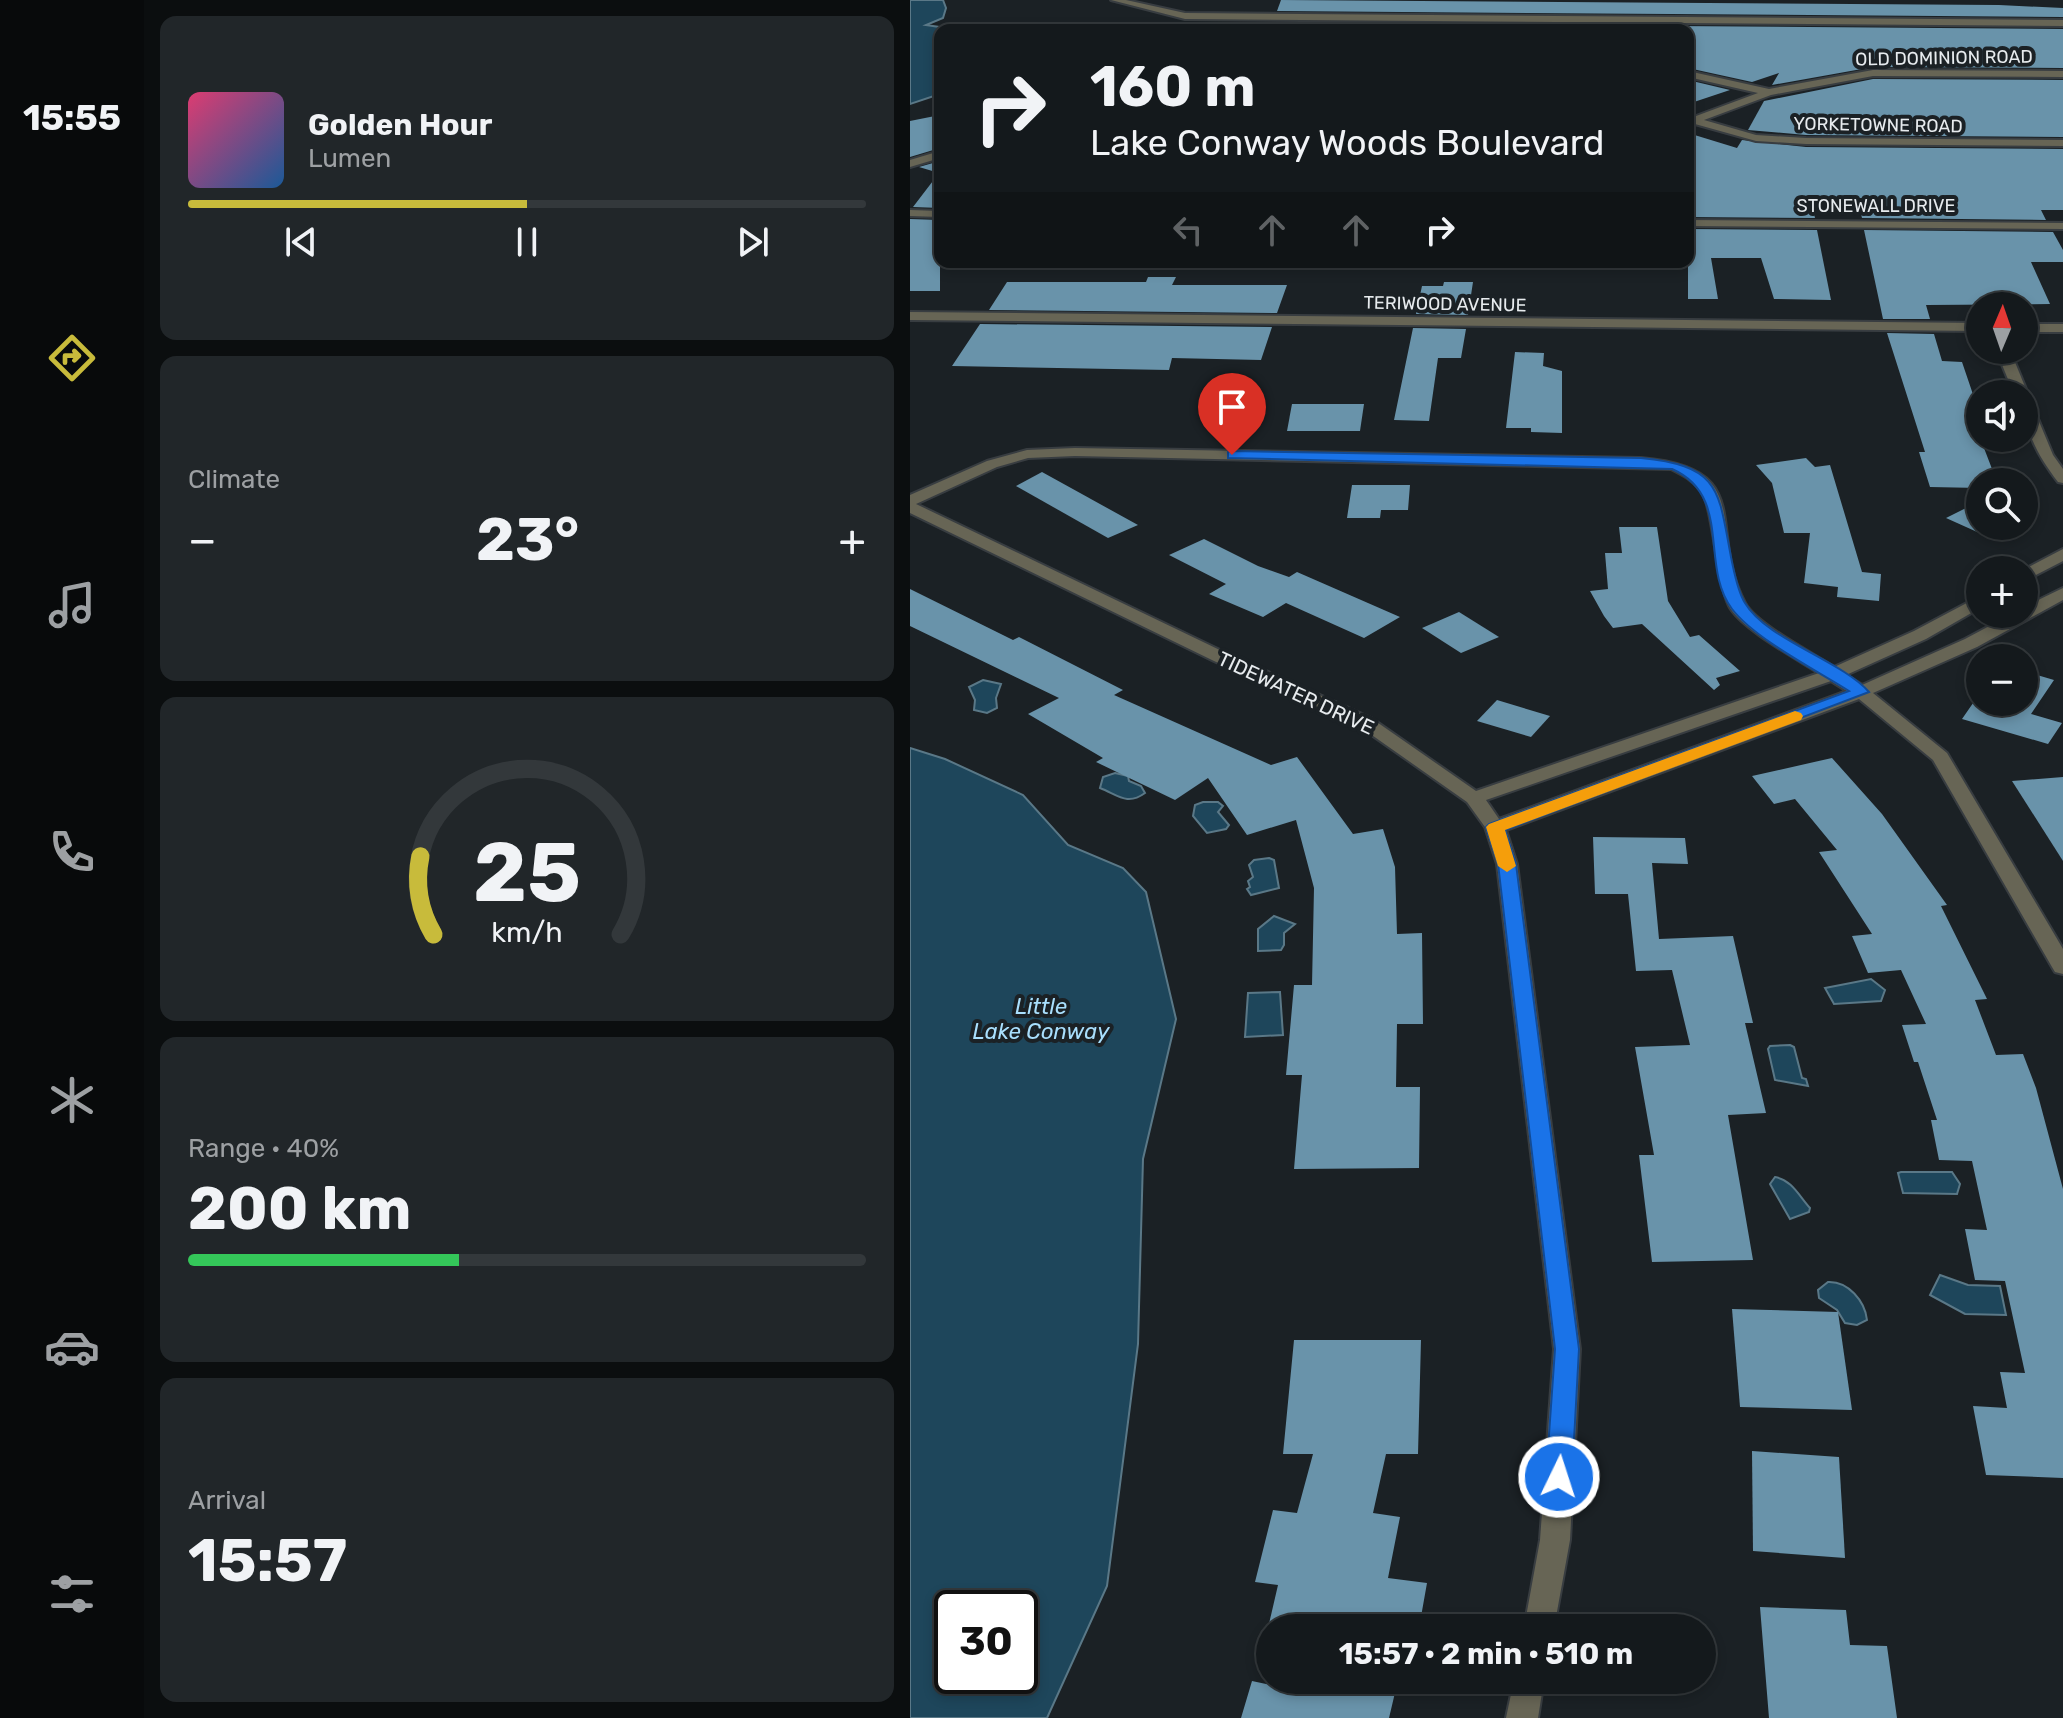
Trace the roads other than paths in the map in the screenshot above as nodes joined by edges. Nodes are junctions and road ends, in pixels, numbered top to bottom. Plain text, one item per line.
1 (1115, 0) edge
2 (2063, 23) edge
3 (2063, 74) edge
4 (1694, 75) edge
5 (1769, 92) junction
6 (1694, 121) edge
7 (1694, 123) edge
8 (2063, 143) edge
9 (934, 156) edge
10 (910, 164) edge
11 (910, 213) edge
12 (934, 214) edge
13 (1694, 223) edge
14 (2063, 226) edge
15 (910, 316) edge
16 (1966, 327) edge
17 (2038, 328) edge
18 (2063, 328) edge
19 (2038, 436) edge
20 (2063, 479) edge
21 (910, 504) edge
22 (2063, 554) edge
23 (2038, 568) edge
24 (2063, 593) edge
25 (1966, 609) edge
26 (1833, 674) junction
27 (1861, 692) junction
28 (1474, 798) junction
29 (1495, 827) junction
30 (2063, 967) edge
31 (1542, 1614) edge
32 (1526, 1694) edge
33 (1522, 1718) edge

1 - 2 street
3 - 5 street, OLD DOMINION ROAD
4 - 5 street
5 - 6 street, OLD DOMINION ROAD
7 - 8 street, YORKETOWNE ROAD
9 - 10 street
11 - 12 street
13 - 14 street, STONEWALL DRIVE
15 - 16 street, TERIWOOD AVENUE
17 - 18 street
19 - 20 street
21 - 26 street
21 - 28 street, TIDEWATER DRIVE
22 - 23 street
24 - 27 street
25 - 26 street
26 - 27 street
26 - 28 street
27 - 29 street
27 - 30 street
28 - 29 street, TIDEWATER DRIVE
29 - 31 street, TIDEWATER DRIVE
32 - 33 street

